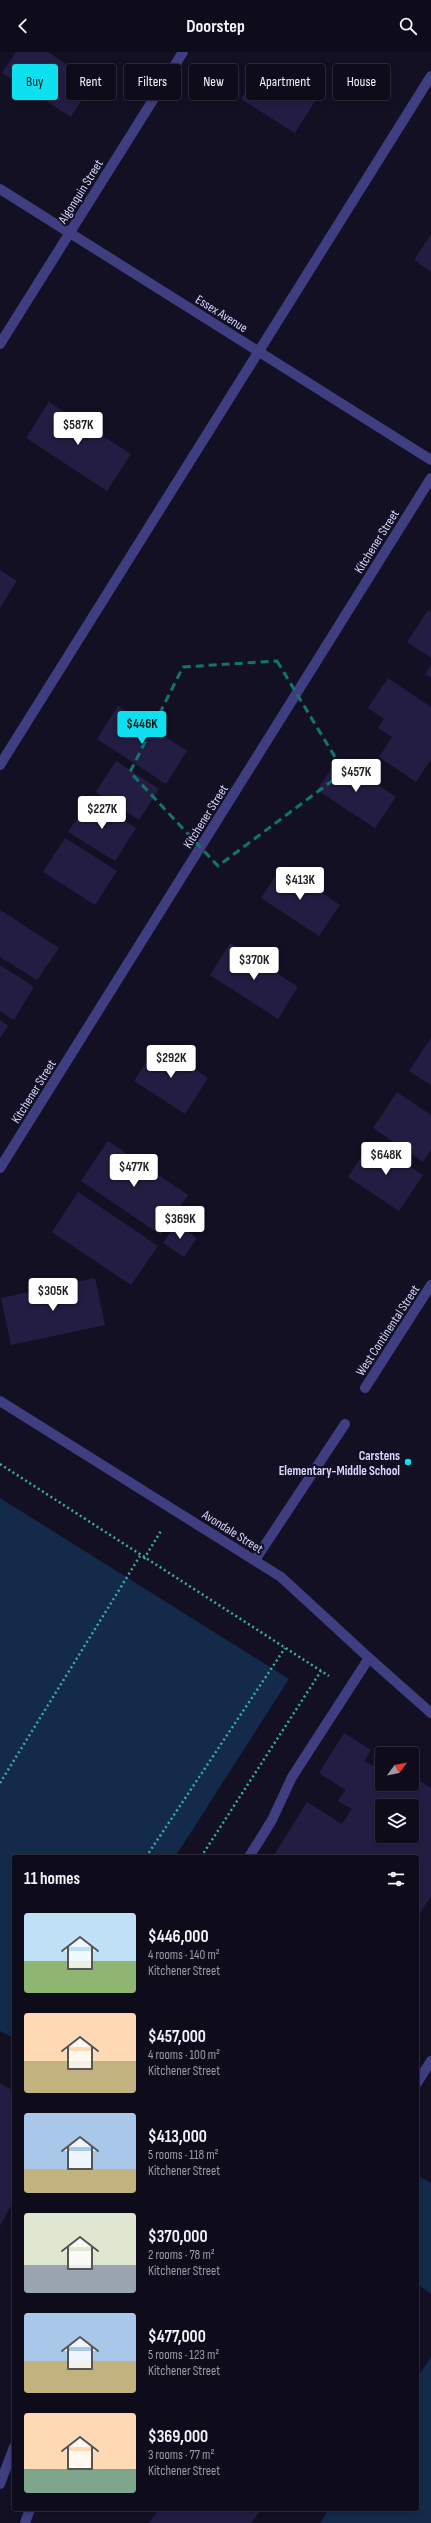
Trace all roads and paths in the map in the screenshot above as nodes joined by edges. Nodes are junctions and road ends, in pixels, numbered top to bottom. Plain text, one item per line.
1 (183, 52) edge
2 (431, 76) edge
3 (0, 189) edge
4 (70, 233) junction
5 (0, 344) edge
6 (258, 351) junction
7 (431, 460) edge
8 (431, 478) edge
9 (0, 765) edge
10 (0, 1168) edge
11 (431, 1285) edge
12 (365, 1388) dead end
13 (0, 1401) edge
14 (345, 1424) dead end
15 (0, 1464) edge
16 (174, 1510) junction
17 (140, 1556) junction
18 (144, 1559) junction
19 (255, 1560) junction
20 (285, 1648) junction
21 (369, 1658) junction
22 (321, 1671) junction
23 (348, 1690) junction
24 (431, 1713) edge
25 (0, 1783) edge
26 (147, 1855) edge
27 (202, 1855) edge
28 (250, 1855) edge
29 (431, 2061) edge
30 (419, 2080) edge
31 (12, 2452) edge
32 (0, 2484) edge
33 (29, 2511) edge
34 (25, 2523) edge

1 - 4 street, Algonquin Street
2 - 6 street
3 - 4 street, Essex Avenue
4 - 5 street, Algonquin Street
4 - 6 street, Essex Avenue
6 - 7 street, Essex Avenue
6 - 9 street
8 - 10 street, Kitchener Street
11 - 12 street, West Continental Street
13 - 16 street, Avondale Street
14 - 19 street
15 - 17 path
16 - 18 path
16 - 19 street, Avondale Street
17 - 18 path
17 - 25 path
18 - 20 path
19 - 21 street, Avondale Street
20 - 22 path
20 - 26 path
21 - 23 street
21 - 24 street, Avondale Street
22 - 23 path
22 - 27 path
23 - 28 street
29 - 30 street
31 - 32 street
33 - 34 street

